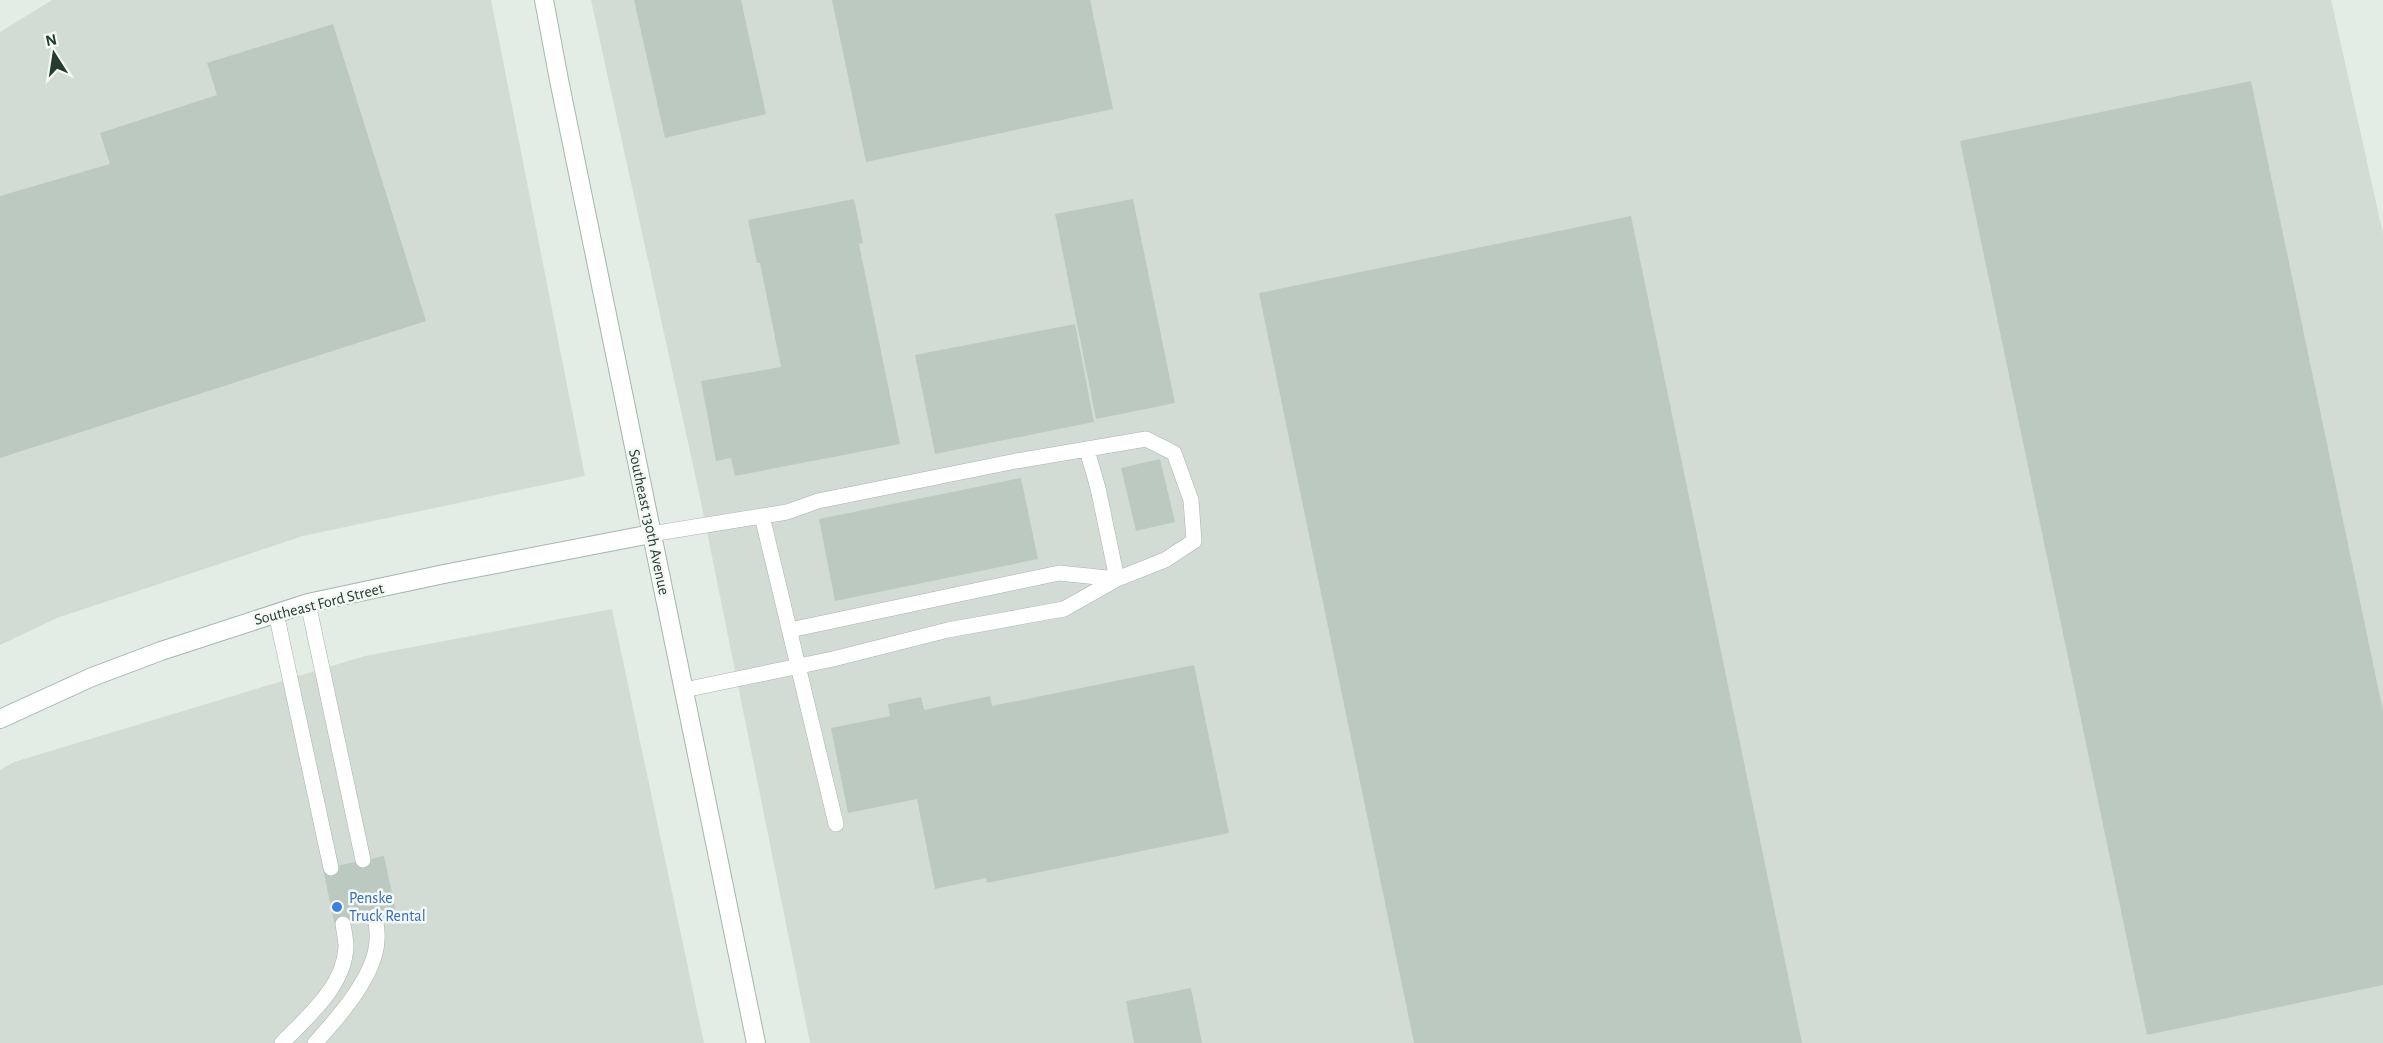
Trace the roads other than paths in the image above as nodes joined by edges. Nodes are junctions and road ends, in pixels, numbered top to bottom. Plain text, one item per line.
1 (544, 0) edge
2 (1088, 450) junction
3 (762, 516) junction
4 (651, 534) junction
5 (1117, 579) junction
6 (308, 603) junction
7 (276, 613) junction
8 (790, 630) junction
9 (799, 666) junction
10 (684, 690) junction
11 (0, 719) edge
12 (836, 824) dead end
13 (363, 860) dead end
14 (331, 868) dead end
15 (375, 916) dead end
16 (343, 924) dead end
17 (282, 1043) edge
18 (315, 1043) edge
19 (756, 1043) edge

1 - 4 street, Southeast 130th Avenue
2 - 3 lane
2 - 5 lane
2 - 5 lane
3 - 4 lane
3 - 8 lane
4 - 6 street, Southeast Ford Street
4 - 10 street, Southeast 130th Avenue
5 - 8 lane
5 - 9 lane
6 - 7 street, Southeast Ford Street
6 - 13 lane
7 - 11 street, Southeast Ford Street
7 - 14 lane
8 - 9 lane
9 - 10 lane
9 - 12 lane
10 - 19 street, Southeast 130th Avenue
15 - 18 lane
16 - 17 lane

